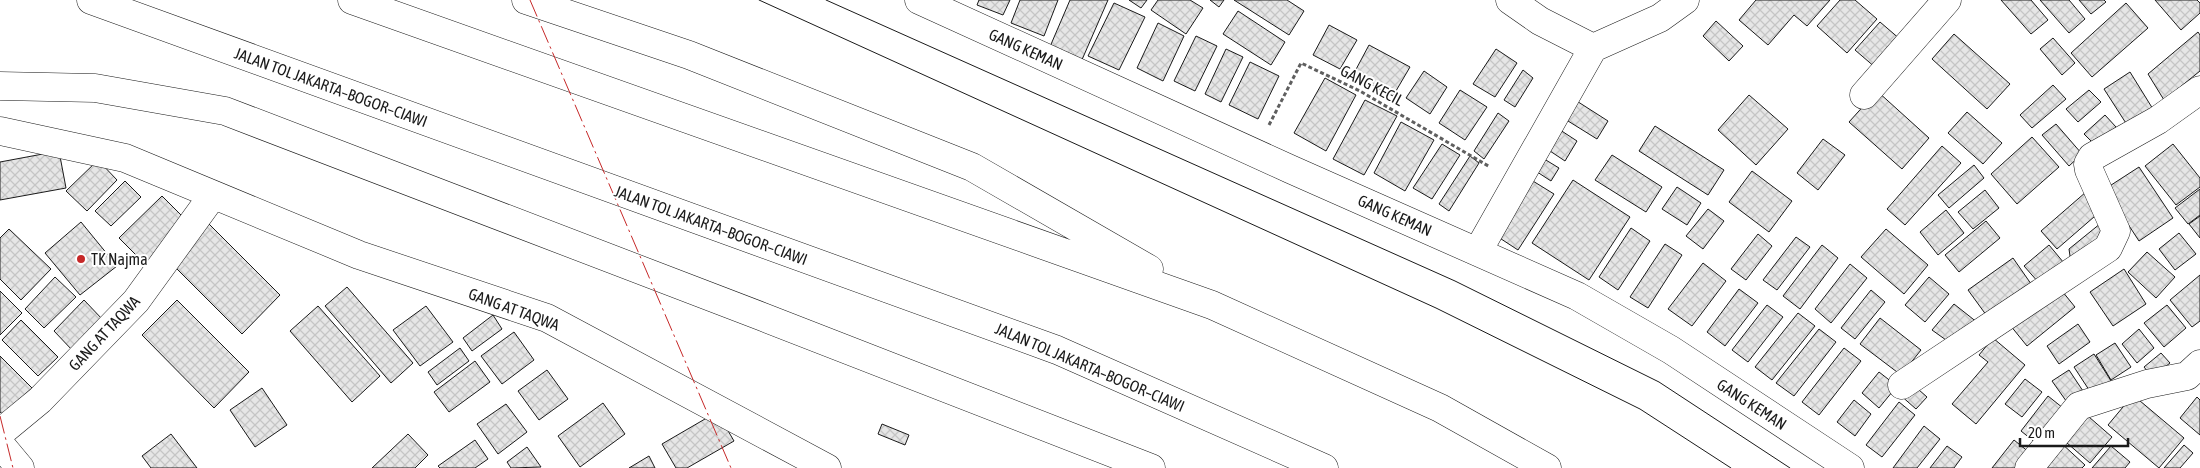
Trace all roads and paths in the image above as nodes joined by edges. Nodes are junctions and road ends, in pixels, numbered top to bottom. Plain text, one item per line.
1 (91, 0) edge
2 (352, 0) edge
3 (526, 0) edge
4 (919, 0) edge
5 (1510, 0) edge
6 (1684, 0) edge
7 (1947, 0) edge
8 (1593, 48) junction
9 (0, 86) edge
10 (2200, 90) edge
11 (1864, 95) dead end
12 (0, 130) edge
13 (1254, 152) junction
14 (1516, 183) junction
15 (213, 195) junction
16 (1478, 252) junction
17 (1212, 305) junction
18 (2200, 364) edge
19 (1902, 384) dead end
20 (0, 433) edge
21 (0, 444) edge
22 (20, 468) edge
23 (827, 468) edge
24 (1151, 468) edge
25 (1324, 468) edge
26 (1547, 468) edge
27 (1850, 468) edge
28 (2029, 468) edge

1 - 25 main road, JALAN TOL JAKARTA–BOGOR–CIAWI
2 - 17 main road
3 - 17 main road
4 - 13 main road, GANG KEMAN
5 - 8 main road
6 - 8 main road
7 - 11 main road
8 - 14 main road
9 - 24 main road
10 - 19 main road
12 - 15 main road, GANG AT TAQWA
13 - 14 path, GANG KECIL
13 - 16 main road, GANG KEMAN
14 - 16 main road
15 - 20 main road, GANG AT TAQWA
15 - 23 main road, GANG AT TAQWA
16 - 27 main road, GANG KEMAN
17 - 26 main road
18 - 28 main road
21 - 22 main road

